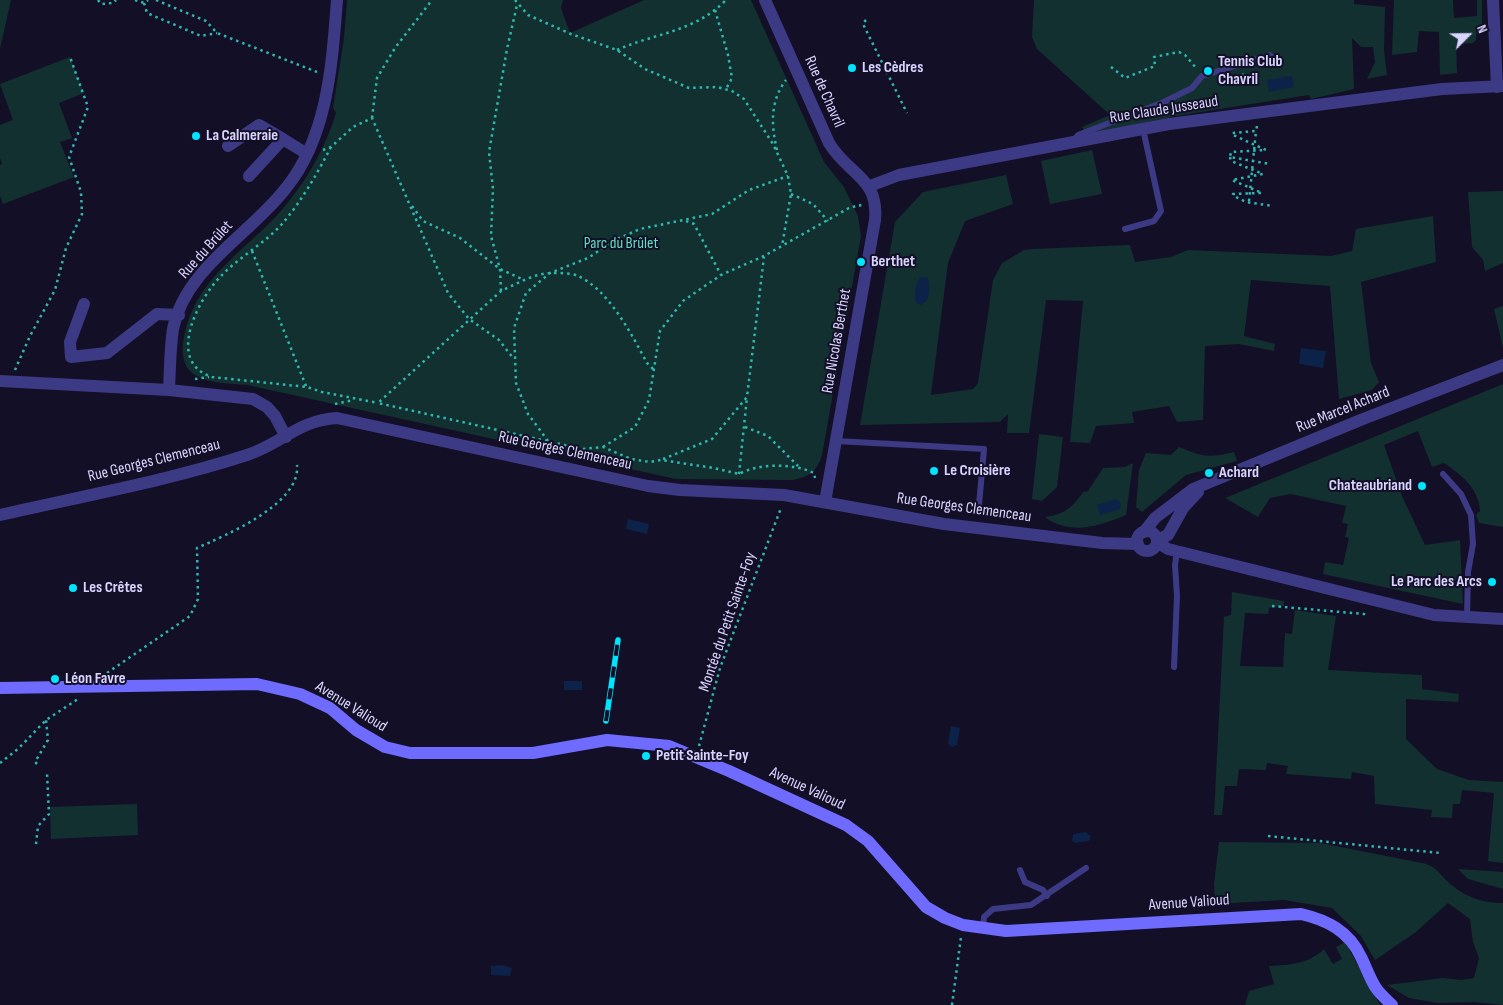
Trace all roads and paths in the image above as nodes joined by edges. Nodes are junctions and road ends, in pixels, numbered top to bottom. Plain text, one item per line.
1 (98, 0) edge
2 (116, 0) edge
3 (135, 0) edge
4 (148, 0) edge
5 (156, 0) edge
6 (337, 0) edge
7 (432, 0) edge
8 (514, 0) edge
9 (726, 0) edge
10 (765, 0) edge
11 (1493, 0) edge
12 (144, 4) junction
13 (518, 5) junction
14 (715, 10) junction
15 (866, 20) dead end
16 (217, 33) junction
17 (617, 50) junction
18 (1270, 55) dead end
19 (70, 57) dead end
20 (1111, 67) dead end
21 (798, 73) junction
22 (1202, 76) junction
23 (330, 77) junction
24 (1500, 86) edge
25 (726, 89) junction
26 (907, 112) dead end
27 (1259, 112) junction
28 (372, 118) junction
29 (1144, 129) junction
30 (1256, 132) junction
31 (283, 139) junction
32 (1071, 143) junction
33 (1255, 144) junction
34 (228, 146) dead end
35 (331, 147) junction
36 (1254, 150) junction
37 (307, 154) junction
38 (778, 154) junction
39 (1230, 157) junction
40 (1253, 160) junction
41 (1270, 164) dead end
42 (1252, 169) junction
43 (249, 176) dead end
44 (788, 176) junction
45 (1251, 178) junction
46 (870, 186) junction
47 (1250, 188) junction
48 (1250, 193) junction
49 (791, 194) junction
50 (408, 201) junction
51 (1249, 201) junction
52 (1273, 206) dead end
53 (876, 212) junction
54 (686, 221) junction
55 (828, 221) junction
56 (1125, 229) dead end
57 (782, 246) junction
58 (252, 251) junction
59 (764, 256) junction
60 (500, 269) junction
61 (550, 273) junction
62 (721, 275) junction
63 (524, 280) junction
64 (502, 291) junction
65 (84, 304) dead end
66 (179, 315) junction
67 (469, 319) junction
68 (514, 358) junction
69 (1503, 365) edge
70 (653, 369) junction
71 (210, 377) junction
72 (192, 379) dead end
73 (5, 381) edge
74 (307, 387) junction
75 (169, 390) junction
76 (747, 397) junction
77 (357, 399) junction
78 (378, 404) junction
79 (330, 405) dead end
80 (744, 427) junction
81 (286, 436) junction
82 (548, 441) junction
83 (836, 441) junction
84 (603, 447) junction
85 (662, 460) junction
86 (297, 464) dead end
87 (799, 468) junction
88 (739, 474) junction
89 (1443, 474) dead end
90 (816, 479) dead end
91 (1209, 483) junction
92 (825, 502) junction
93 (781, 506) dead end
94 (979, 506) dead end
95 (0, 515) edge
96 (1144, 532) junction
97 (1157, 541) junction
98 (1138, 544) junction
99 (1177, 551) junction
100 (1272, 606) dead end
101 (1372, 611) dead end
102 (1472, 619) junction
103 (1503, 619) edge
104 (1174, 667) dead end
105 (102, 676) dead end
106 (0, 688) edge
107 (76, 702) dead end
108 (46, 720) junction
109 (699, 746) dead end
110 (0, 763) edge
111 (37, 764) dead end
112 (47, 773) dead end
113 (1268, 836) dead end
114 (36, 844) dead end
115 (1440, 853) dead end
116 (1086, 868) dead end
117 (1020, 870) dead end
118 (1047, 896) junction
119 (983, 929) junction
120 (961, 941) dead end
121 (952, 1005) edge
122 (1392, 1005) edge

1 - 2 path
3 - 12 path
4 - 12 path
5 - 16 path
6 - 23 street, Rue du Brûlet
7 - 28 path
8 - 13 path
9 - 14 path
10 - 21 street, Rue de Chavril
11 - 24 street
12 - 16 path
13 - 17 path
13 - 60 path
14 - 17 path
14 - 25 path
15 - 26 path
16 - 23 path
17 - 25 path
18 - 22 lane
19 - 73 path
20 - 22 path
21 - 38 path
21 - 46 street, Rue de Chavril
22 - 32 lane
23 - 37 street, Rue du Brûlet
24 - 27 street, Rue Claude Jusseaud
25 - 38 path
27 - 29 street, Rue Claude Jusseaud
27 - 30 path
28 - 35 path
28 - 50 path
29 - 32 street, Rue Claude Jusseaud
29 - 56 lane
30 - 33 path
30 - 33 path
31 - 34 street
31 - 37 street
31 - 43 street
32 - 46 street, Rue Claude Jusseaud
33 - 36 path
33 - 36 path
35 - 37 path
35 - 58 path
36 - 39 path
36 - 40 path
37 - 66 street, Rue du Brûlet
38 - 44 path
39 - 40 path
39 - 42 path
40 - 41 path
40 - 42 path
42 - 45 path
42 - 45 path
44 - 49 path
44 - 54 path
45 - 47 path
45 - 47 path
46 - 53 street, Rue Nicolas Berthet
47 - 48 path
47 - 48 path
48 - 51 path
48 - 51 path
49 - 55 path
49 - 57 path
50 - 60 path
50 - 67 path
51 - 52 path
53 - 55 path
53 - 83 street, Rue Nicolas Berthet
54 - 61 path
54 - 62 path
55 - 57 path
57 - 59 path
58 - 71 path
58 - 74 path
59 - 62 path
59 - 76 path
60 - 63 path
60 - 64 path
61 - 63 path
61 - 68 path
61 - 70 path
62 - 70 path
63 - 64 path
64 - 67 path
65 - 66 street
66 - 75 street, Rue du Brûlet
67 - 68 path
67 - 78 path
68 - 82 path
69 - 91 street, Rue Marcel Achard
70 - 84 path
71 - 72 path
71 - 74 path
73 - 75 street
74 - 77 path
75 - 81 street
76 - 80 path
76 - 85 path
77 - 78 path
77 - 79 path
78 - 82 path
80 - 87 path
80 - 88 path
81 - 92 street, Rue Georges Clemenceau
81 - 95 street, Rue Georges Clemenceau
82 - 84 path
83 - 92 street, Rue Nicolas Berthet
83 - 94 lane
84 - 85 path
85 - 88 path
86 - 105 path
87 - 88 path
87 - 90 path
89 - 102 lane
91 - 96 street, Rue Marcel Achard
91 - 97 street, Rue Marcel Achard
92 - 98 street, Rue Georges Clemenceau
93 - 109 path, Montée du Petit Sainte-Foy
96 - 97 street
96 - 98 street
97 - 98 street
97 - 99 street
99 - 102 street
99 - 104 lane
100 - 101 path
102 - 103 street
106 - 119 main road, Avenue Valioud
107 - 108 path
108 - 110 path
108 - 111 path
112 - 114 path
113 - 115 path
116 - 118 lane
117 - 118 lane
118 - 119 lane
119 - 122 main road, Avenue Valioud
120 - 121 path

